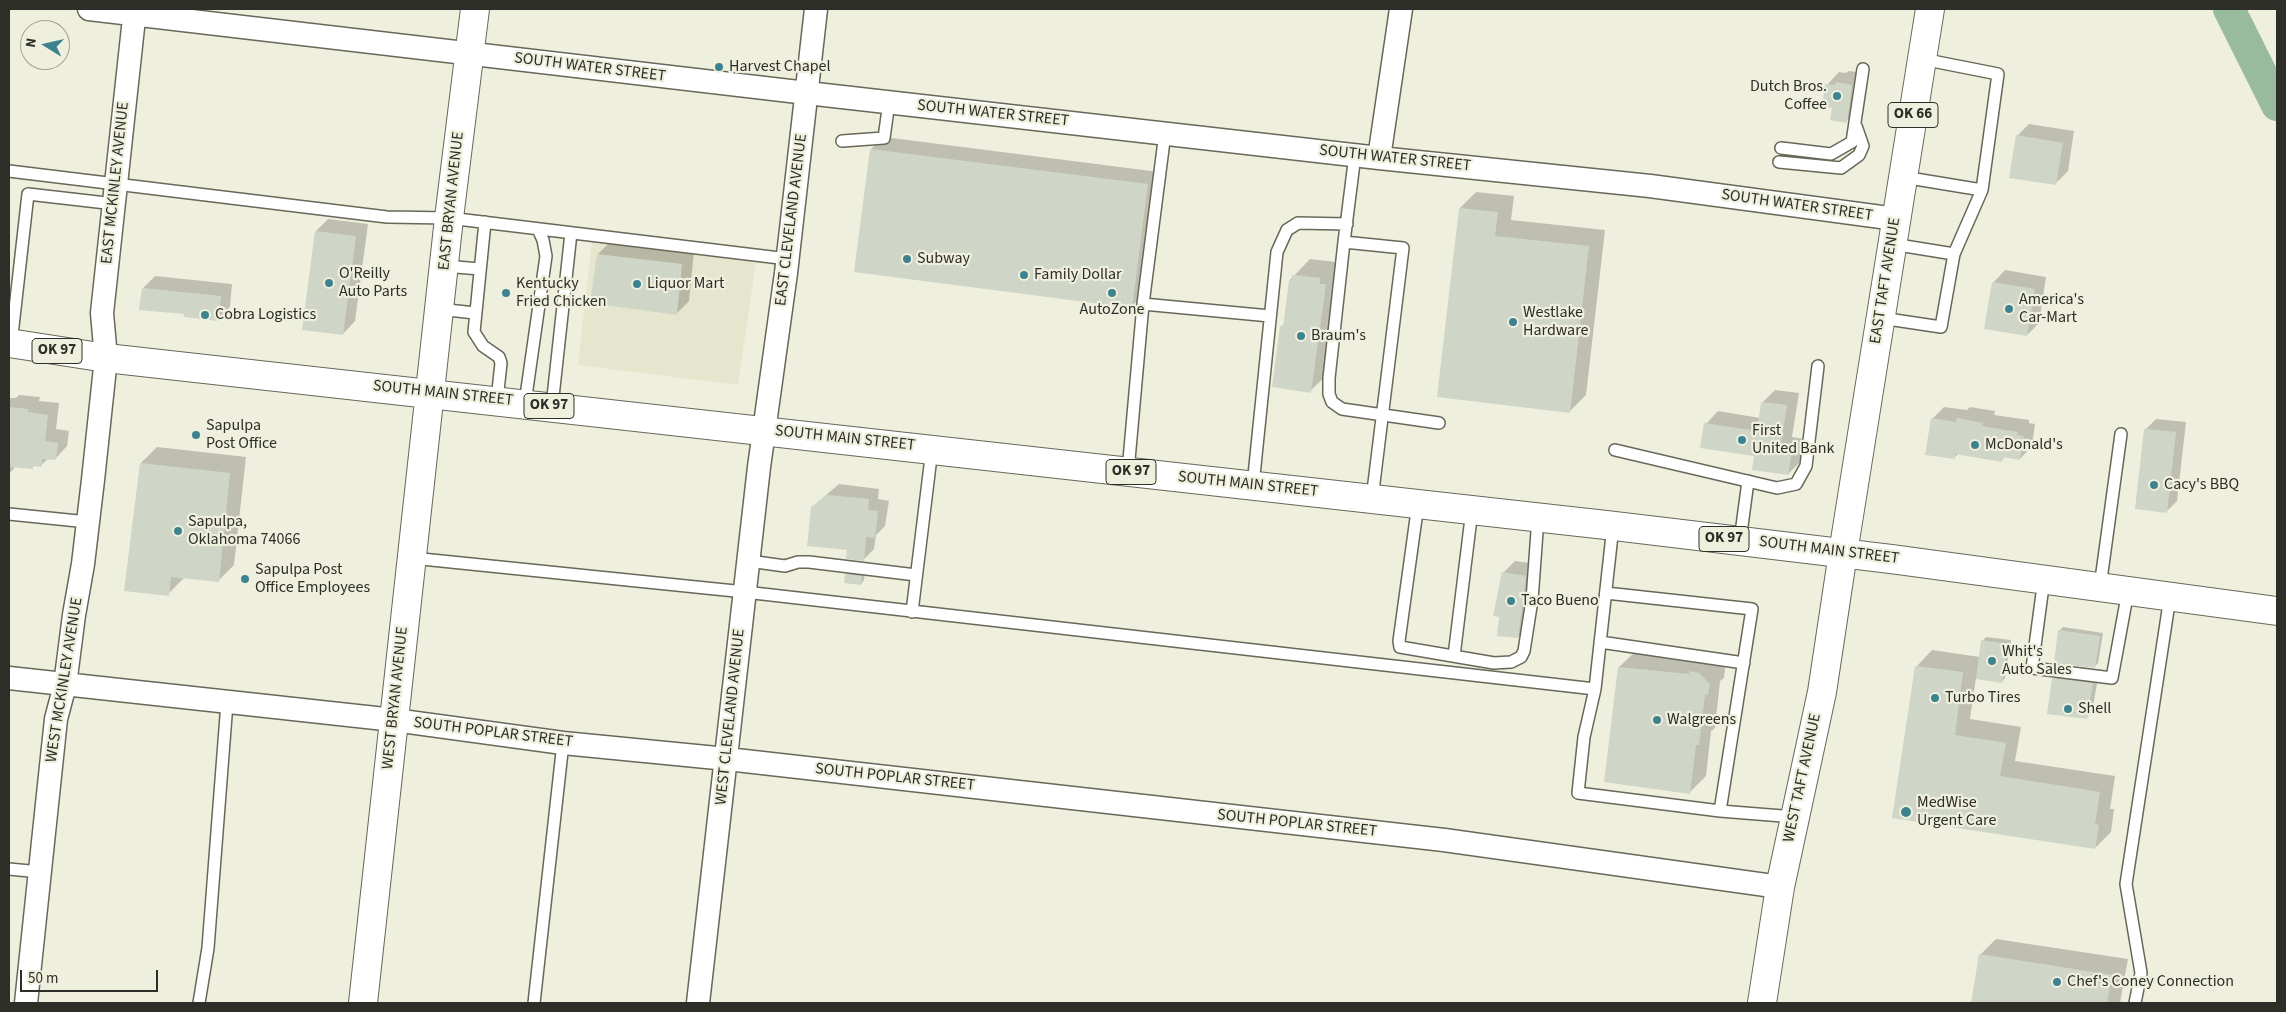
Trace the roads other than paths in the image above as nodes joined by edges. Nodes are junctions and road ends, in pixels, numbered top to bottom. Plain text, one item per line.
1 (89, 9) edge
2 (475, 9) edge
3 (816, 9) edge
4 (1401, 9) edge
5 (1930, 9) edge
6 (134, 11) edge
7 (468, 54) junction
8 (1922, 59) junction
9 (1863, 69) dead end
10 (807, 93) junction
11 (889, 102) junction
12 (1855, 124) junction
13 (1166, 134) junction
14 (842, 141) dead end
15 (1781, 148) dead end
16 (1355, 155) junction
17 (1379, 158) junction
18 (1779, 162) dead end
19 (9, 171) edge
20 (1903, 177) junction
21 (1982, 190) junction
22 (116, 194) junction
23 (449, 218) junction
24 (485, 222) junction
25 (1347, 224) junction
26 (538, 229) junction
27 (1894, 231) junction
28 (571, 233) junction
29 (1344, 242) junction
30 (1954, 254) junction
31 (788, 259) junction
32 (444, 266) junction
33 (480, 269) junction
34 (1144, 304) junction
35 (439, 310) junction
36 (475, 313) junction
37 (1270, 316) junction
38 (1881, 318) junction
39 (10, 343) edge
40 (106, 358) junction
41 (1818, 366) dead end
42 (430, 393) junction
43 (497, 400) junction
44 (525, 403) junction
45 (552, 406) junction
46 (1382, 416) junction
47 (1439, 423) dead end
48 (764, 430) junction
49 (2121, 434) dead end
50 (932, 449) junction
51 (1615, 450) dead end
52 (1128, 471) junction
53 (1748, 480) junction
54 (1253, 486) junction
55 (1372, 499) junction
56 (1418, 504) junction
57 (1472, 510) junction
58 (9, 514) edge
59 (1538, 518) junction
60 (88, 522) junction
61 (1614, 526) junction
62 (1740, 541) junction
63 (1843, 553) junction
64 (412, 558) junction
65 (749, 561) junction
66 (916, 575) junction
67 (2044, 579) junction
68 (2100, 587) junction
69 (2128, 591) junction
70 (745, 592) junction
71 (1606, 593) junction
72 (2170, 597) junction
73 (2277, 611) edge
74 (912, 612) junction
75 (1600, 642) junction
76 (1454, 656) junction
77 (1744, 663) junction
78 (9, 678) edge
79 (65, 685) junction
80 (1595, 689) junction
81 (228, 703) junction
82 (394, 720) junction
83 (563, 743) junction
84 (727, 759) junction
85 (1720, 812) junction
86 (1794, 824) junction
87 (9, 869) edge
88 (40, 872) junction
89 (1780, 887) junction
90 (26, 1003) edge
91 (200, 1003) edge
92 (362, 1003) edge
93 (534, 1003) edge
94 (698, 1003) edge
95 (1762, 1003) edge
96 (2135, 1003) edge

1 - 6 street, SOUTH WATER STREET
2 - 7 main road, EAST BRYAN AVENUE
3 - 10 street, EAST CLEVELAND AVENUE
4 - 17 street
5 - 8 main road, EAST TAFT AVENUE / OK 66
6 - 7 street, SOUTH WATER STREET
6 - 22 street, EAST MCKINLEY AVENUE
7 - 10 street, SOUTH WATER STREET
7 - 23 main road, EAST BRYAN AVENUE
8 - 20 main road, EAST TAFT AVENUE / OK 66
8 - 21 lane
9 - 12 lane
10 - 11 street, SOUTH WATER STREET
10 - 31 street, EAST CLEVELAND AVENUE
11 - 13 street, SOUTH WATER STREET
11 - 14 lane
12 - 15 lane
12 - 18 lane
13 - 16 street, SOUTH WATER STREET
13 - 34 lane
16 - 17 street, SOUTH WATER STREET
16 - 25 lane
17 - 27 street, SOUTH WATER STREET
19 - 22 lane
20 - 21 lane
20 - 27 main road, EAST TAFT AVENUE / OK 66
21 - 30 lane
22 - 23 lane
22 - 39 lane
22 - 40 street, EAST MCKINLEY AVENUE
23 - 24 lane
23 - 32 main road, EAST BRYAN AVENUE
24 - 26 lane
24 - 33 lane
25 - 29 lane
25 - 37 lane
26 - 28 lane
26 - 44 lane
27 - 30 lane
27 - 38 main road, EAST TAFT AVENUE / OK 66
28 - 31 lane
28 - 45 lane
29 - 46 lane
29 - 46 lane
30 - 38 lane
31 - 48 street, EAST CLEVELAND AVENUE
32 - 33 lane
32 - 35 main road, EAST BRYAN AVENUE
33 - 36 lane
34 - 37 lane
34 - 52 lane
35 - 36 lane
35 - 42 main road, EAST BRYAN AVENUE
36 - 43 lane
37 - 54 lane
38 - 63 main road, EAST TAFT AVENUE / OK 66
39 - 40 main road, SOUTH MAIN STREET / OK 97
40 - 42 main road, SOUTH MAIN STREET / OK 97
40 - 60 street, WEST MCKINLEY AVENUE
41 - 53 lane
42 - 43 main road, SOUTH MAIN STREET / OK 97
42 - 64 main road, WEST BRYAN AVENUE
43 - 44 main road, SOUTH MAIN STREET / OK 97
44 - 45 main road, SOUTH MAIN STREET / OK 97
45 - 48 main road, SOUTH MAIN STREET / OK 97
46 - 47 lane
46 - 55 lane
48 - 50 main road, SOUTH MAIN STREET / OK 97
48 - 65 street, WEST CLEVELAND AVENUE
49 - 68 lane
50 - 52 main road, SOUTH MAIN STREET / OK 97
50 - 66 lane
51 - 53 lane
52 - 54 main road, SOUTH MAIN STREET / OK 97
53 - 62 lane
54 - 55 main road, SOUTH MAIN STREET / OK 97
55 - 56 main road, SOUTH MAIN STREET / OK 97
56 - 57 main road, SOUTH MAIN STREET / OK 97
56 - 76 lane
57 - 59 main road, SOUTH MAIN STREET / OK 97
57 - 76 lane
58 - 60 lane
59 - 61 main road, SOUTH MAIN STREET / OK 97
59 - 76 lane
60 - 79 street, WEST MCKINLEY AVENUE
61 - 62 main road, SOUTH MAIN STREET / OK 97
61 - 71 lane
62 - 63 main road, SOUTH MAIN STREET / OK 97
63 - 67 main road, SOUTH MAIN STREET
63 - 86 main road, WEST TAFT AVENUE / OK 66
64 - 70 lane
64 - 82 main road, WEST BRYAN AVENUE
65 - 66 lane
65 - 70 street, WEST CLEVELAND AVENUE
66 - 74 lane
67 - 68 main road, SOUTH MAIN STREET
67 - 69 lane
68 - 69 main road, SOUTH MAIN STREET
69 - 72 main road, SOUTH MAIN STREET
70 - 74 lane
70 - 84 street, WEST CLEVELAND AVENUE
71 - 75 lane
71 - 77 lane
72 - 73 main road, SOUTH MAIN STREET
72 - 96 lane
74 - 80 lane
75 - 77 lane
75 - 80 lane
77 - 85 lane
78 - 79 street, SOUTH POPLAR STREET
79 - 81 street, SOUTH POPLAR STREET
79 - 88 street, WEST MCKINLEY AVENUE
80 - 85 lane
81 - 82 street, SOUTH POPLAR STREET
81 - 91 lane
82 - 83 street, SOUTH POPLAR STREET
82 - 92 main road, WEST BRYAN AVENUE
83 - 84 street, SOUTH POPLAR STREET
83 - 93 lane
84 - 89 street, SOUTH POPLAR STREET
84 - 94 street, WEST CLEVELAND AVENUE
85 - 86 lane
86 - 89 main road, WEST TAFT AVENUE / OK 66
87 - 88 lane
88 - 90 street, WEST MCKINLEY AVENUE
89 - 95 main road, WEST TAFT AVENUE / OK 66

